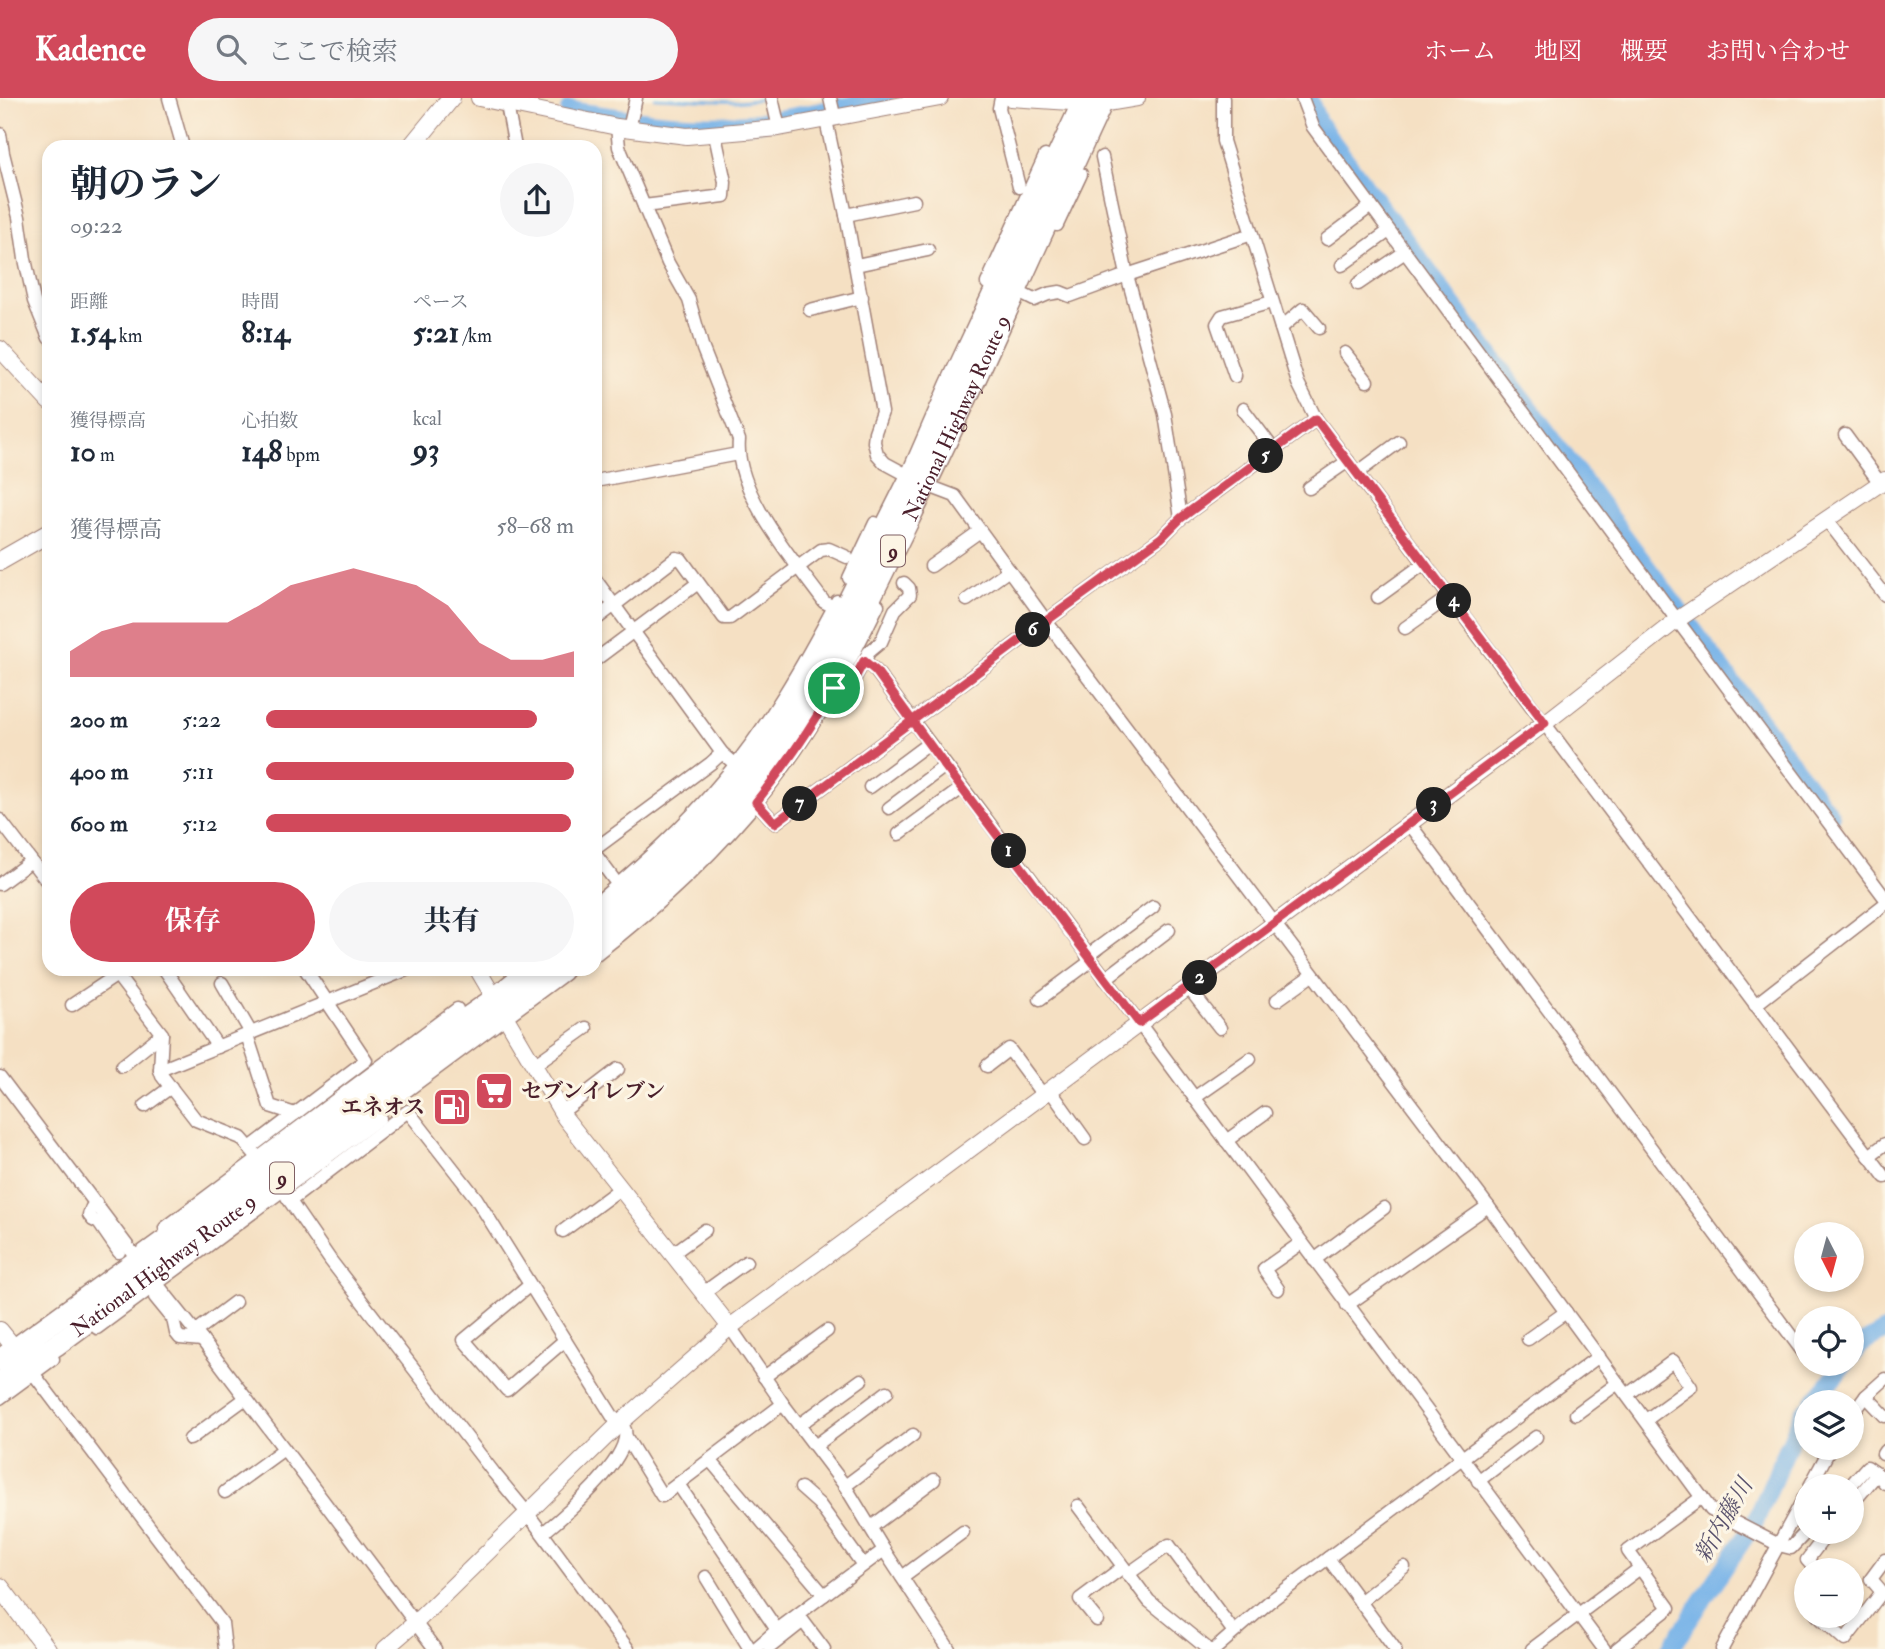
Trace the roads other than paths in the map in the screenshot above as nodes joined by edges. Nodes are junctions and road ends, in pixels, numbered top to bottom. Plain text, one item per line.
1 (169, 98) edge
2 (451, 98) edge
3 (478, 98) edge
4 (636, 98) edge
5 (772, 98) edge
6 (830, 98) edge
7 (940, 98) edge
8 (1001, 98) edge
9 (1010, 98) edge
10 (1137, 98) edge
11 (1223, 98) edge
12 (1302, 98) edge
13 (1093, 101) edge
14 (507, 105) junction
15 (830, 119) junction
16 (623, 128) junction
17 (779, 128) junction
18 (0, 134) edge
19 (715, 135) junction
20 (181, 140) edge
21 (417, 140) edge
22 (514, 140) edge
23 (1045, 156) dead end
24 (1101, 157) dead end
25 (1081, 174) dead end
26 (1019, 187) dead end
27 (914, 201) dead end
28 (644, 206) junction
29 (1371, 206) junction
30 (846, 215) junction
31 (1040, 215) junction
32 (1013, 226) junction
33 (1389, 231) junction
34 (1252, 234) junction
35 (1051, 239) junction
36 (1328, 239) dead end
37 (928, 250) dead end
38 (1405, 252) junction
39 (856, 265) junction
40 (1342, 265) dead end
41 (1127, 275) junction
42 (1358, 284) dead end
43 (1024, 295) junction
44 (862, 297) junction
45 (1272, 302) junction
46 (810, 310) dead end
47 (42, 321) edge
48 (1280, 328) junction
49 (1319, 328) dead end
50 (0, 349) edge
51 (1345, 353) dead end
52 (986, 365) junction
53 (1235, 376) dead end
54 (947, 377) junction
55 (1367, 382) dead end
56 (42, 394) edge
57 (1243, 409) dead end
58 (1316, 419) junction
59 (1845, 435) dead end
60 (1399, 442) dead end
61 (1274, 450) junction
62 (738, 454) junction
63 (949, 457) dead end
64 (1348, 461) junction
65 (1357, 473) junction
66 (602, 480) edge
67 (918, 481) junction
68 (1882, 485) edge
69 (1309, 488) dead end
70 (1181, 518) junction
71 (1826, 519) junction
72 (915, 521) junction
73 (875, 523) dead end
74 (980, 531) junction
75 (42, 537) edge
76 (847, 557) dead end
77 (0, 561) edge
78 (1425, 563) junction
79 (931, 566) dead end
80 (798, 567) junction
81 (1009, 570) junction
82 (855, 576) junction
83 (698, 583) junction
84 (904, 583) dead end
85 (602, 589) edge
86 (1885, 595) edge
87 (1450, 596) junction
88 (1378, 597) dead end
89 (967, 600) dead end
90 (614, 605) junction
91 (834, 607) junction
92 (602, 614) edge
93 (1676, 620) junction
94 (1046, 621) junction
95 (1405, 628) dead end
96 (633, 631) junction
97 (602, 655) edge
98 (864, 661) junction
99 (806, 671) junction
100 (834, 688) junction
101 (912, 720) junction
102 (1545, 723) junction
103 (929, 743) junction
104 (722, 753) junction
105 (735, 764) junction
106 (945, 766) junction
107 (870, 787) dead end
108 (962, 788) junction
109 (756, 802) junction
110 (889, 808) dead end
111 (694, 819) junction
112 (0, 820) edge
113 (1409, 823) junction
114 (899, 834) dead end
115 (5, 837) edge
116 (602, 844) edge
117 (31, 861) junction
118 (602, 863) edge
119 (42, 875) edge
120 (0, 884) edge
121 (618, 885) junction
122 (602, 898) edge
123 (1885, 898) edge
124 (1885, 904) edge
125 (1153, 907) dead end
126 (602, 912) edge
127 (1274, 923) junction
128 (1169, 930) dead end
129 (602, 942) edge
130 (602, 943) edge
131 (1089, 958) junction
132 (1312, 975) junction
133 (110, 976) edge
134 (118, 976) edge
135 (169, 976) edge
136 (310, 976) edge
137 (391, 976) edge
138 (481, 976) edge
139 (525, 976) edge
140 (552, 976) edge
141 (569, 976) edge
142 (1105, 979) junction
143 (222, 984) dead end
144 (1188, 986) junction
145 (543, 995) dead end
146 (1040, 999) dead end
147 (1277, 1000) dead end
148 (327, 1002) junction
149 (72, 1005) dead end
150 (1755, 1005) junction
151 (499, 1007) junction
152 (457, 1009) dead end
153 (1139, 1023) junction
154 (586, 1028) dead end
155 (1220, 1028) dead end
156 (162, 1034) junction
157 (249, 1034) junction
158 (481, 1042) dead end
159 (218, 1046) junction
160 (451, 1059) junction
161 (1250, 1059) dead end
162 (391, 1065) junction
163 (534, 1065) junction
164 (122, 1066) dead end
165 (987, 1066) dead end
166 (618, 1069) dead end
167 (160, 1070) junction
168 (0, 1077) edge
169 (171, 1087) junction
170 (1047, 1092) junction
171 (1194, 1098) junction
172 (145, 1106) dead end
173 (562, 1112) junction
174 (1265, 1113) dead end
175 (295, 1114) junction
176 (295, 1137) junction
177 (1085, 1139) dead end
178 (342, 1140) junction
179 (1226, 1141) junction
180 (1885, 1144) edge
181 (254, 1152) junction
182 (1869, 1156) junction
183 (1885, 1177) edge
184 (621, 1188) junction
185 (287, 1196) junction
186 (1488, 1206) junction
187 (202, 1207) junction
188 (1384, 1208) dead end
189 (705, 1230) dead end
190 (562, 1231) dead end
191 (1301, 1243) junction
192 (126, 1252) junction
193 (672, 1254) junction
194 (1314, 1260) junction
195 (746, 1262) dead end
196 (163, 1280) junction
197 (530, 1285) junction
198 (1278, 1289) dead end
199 (703, 1293) junction
200 (235, 1302) dead end
201 (1347, 1305) junction
202 (68, 1306) junction
203 (1566, 1312) junction
204 (730, 1327) junction
205 (827, 1331) dead end
206 (198, 1336) junction
207 (1528, 1339) dead end
208 (565, 1340) junction
209 (1794, 1340) edge
210 (2, 1345) edge
211 (1598, 1356) junction
212 (33, 1373) junction
213 (764, 1377) junction
214 (1885, 1379) edge
215 (861, 1380) dead end
216 (1618, 1382) junction
217 (2, 1391) edge
218 (887, 1392) dead end
219 (1627, 1395) junction
220 (1866, 1395) junction
221 (246, 1398) junction
222 (1864, 1398) edge
223 (783, 1404) junction
224 (1576, 1413) dead end
225 (1885, 1416) edge
226 (1646, 1420) junction
227 (799, 1426) junction
228 (622, 1431) junction
229 (913, 1435) dead end
230 (1535, 1437) dead end
231 (190, 1439) dead end
232 (815, 1446) junction
233 (284, 1449) junction
234 (1462, 1458) junction
235 (710, 1460) junction
236 (1861, 1474) edge
237 (1881, 1479) edge
238 (934, 1480) dead end
239 (1478, 1480) junction
240 (678, 1484) junction
241 (845, 1486) junction
242 (801, 1488) dead end
243 (225, 1492) dead end
244 (1864, 1494) edge
245 (1702, 1497) junction
246 (1077, 1506) dead end
247 (1794, 1512) edge
248 (528, 1514) junction
249 (871, 1527) junction
250 (963, 1532) dead end
251 (542, 1533) junction
252 (1774, 1543) junction
253 (1795, 1544) edge
254 (1819, 1544) edge
255 (884, 1550) junction
256 (1328, 1558) junction
257 (1809, 1558) edge
258 (1885, 1560) edge
259 (863, 1565) junction
260 (1404, 1567) dead end
261 (1640, 1568) junction
262 (1126, 1570) junction
263 (706, 1577) dead end
264 (902, 1577) junction
265 (0, 1587) edge
266 (824, 1595) junction
267 (1360, 1602) junction
268 (1577, 1615) junction
269 (1864, 1615) edge
270 (1097, 1620) dead end
271 (415, 1623) junction
272 (1832, 1628) edge
273 (1854, 1628) edge
274 (777, 1630) junction
275 (1234, 1632) junction
276 (47, 1649) edge
277 (225, 1649) edge
278 (385, 1649) edge
279 (435, 1649) edge
280 (628, 1649) edge
281 (752, 1649) edge
282 (767, 1649) edge
283 (824, 1649) edge
284 (949, 1649) edge
285 (1208, 1649) edge
286 (1215, 1649) edge
287 (1395, 1649) edge
288 (1532, 1649) edge
289 (1604, 1649) edge
290 (1617, 1649) edge
291 (1721, 1649) edge

1 - 20 street
2 - 21 main road
3 - 14 street
4 - 16 street
5 - 17 street
6 - 15 street
7 - 15 street
8 - 26 street
9 - 13 street
10 - 13 street
11 - 34 street
12 - 29 street
13 - 31 highway, National Highway Route 9 / 9
14 - 16 street
14 - 22 street
15 - 17 street
15 - 30 street
16 - 19 street
16 - 28 street
17 - 19 street
18 - 47 street
19 - 28 street
23 - 32 street
24 - 41 street
25 - 35 street
27 - 30 street
28 - 62 street
29 - 33 street
29 - 36 street
30 - 39 street
31 - 32 street
31 - 35 street
31 - 52 highway, National Highway Route 9 / 9
31 - 54 highway, National Highway Route 9 / 9
32 - 54 street
33 - 38 street
33 - 40 street
34 - 41 street
34 - 45 street
35 - 43 street
37 - 39 street
38 - 42 street
38 - 93 street
39 - 44 street
41 - 43 street
41 - 70 street
43 - 52 street
44 - 46 street
44 - 67 street
45 - 48 street
45 - 53 street
48 - 49 street
48 - 58 street
50 - 56 street
51 - 55 street
52 - 63 street
52 - 67 highway, National Highway Route 9 / 9
54 - 67 highway, National Highway Route 9 / 9
57 - 61 street
58 - 61 street
58 - 64 street
59 - 68 street
60 - 65 street
61 - 70 street
62 - 66 street
62 - 80 street
64 - 65 street
64 - 69 street
65 - 78 street
67 - 72 highway, National Highway Route 9 / 9
67 - 74 street
67 - 82 highway, National Highway Route 9 / 9
68 - 71 street
70 - 94 street
71 - 86 street
71 - 93 street
72 - 100 street
72 - 129 highway, National Highway Route 9 / 9
73 - 82 street
74 - 79 street
74 - 81 street
75 - 77 main road
76 - 80 street
78 - 87 street
78 - 88 street
80 - 83 street
80 - 91 street
81 - 89 street
81 - 94 street
82 - 91 street
82 - 99 highway, National Highway Route 9 / 9
83 - 90 street
83 - 96 street
84 - 98 street
85 - 90 street
87 - 95 street
87 - 102 street
90 - 92 street
90 - 96 street
91 - 99 street
93 - 102 street
93 - 123 street
94 - 101 street
94 - 127 street
96 - 97 street
96 - 104 street
98 - 100 street
98 - 101 street
99 - 105 street
99 - 111 highway, National Highway Route 9 / 9
100 - 109 street
101 - 103 street
101 - 109 street
102 - 113 street
102 - 150 street
103 - 106 street
103 - 107 street
104 - 105 street
104 - 116 street
105 - 111 street
106 - 108 street
106 - 110 street
108 - 114 street
108 - 131 street
109 - 130 street
111 - 121 street
111 - 126 highway, National Highway Route 9 / 9
112 - 115 street
113 - 127 street
113 - 209 street
115 - 117 street
117 - 119 street
117 - 120 street
118 - 121 street
121 - 122 street
124 - 150 street
125 - 131 street
127 - 132 street
127 - 144 street
128 - 142 street
131 - 142 street
131 - 146 street
132 - 147 street
132 - 186 street
133 - 149 street
134 - 156 street
135 - 159 street
136 - 148 street
137 - 148 street
138 - 151 street
139 - 151 highway, National Highway Route 9 / 9
140 - 151 highway, National Highway Route 9 / 9
141 - 145 street
142 - 153 street
143 - 157 street
144 - 153 street
144 - 155 street
148 - 157 street
148 - 175 street
150 - 182 street
151 - 160 highway, National Highway Route 9 / 9
151 - 162 highway, National Highway Route 9 / 9
151 - 163 street
152 - 162 street
153 - 170 street
153 - 171 street
154 - 163 street
156 - 164 street
156 - 167 street
157 - 159 street
157 - 175 street
158 - 160 street
159 - 167 street
160 - 178 highway, National Highway Route 9 / 9
161 - 171 street
162 - 176 highway, National Highway Route 9 / 9
163 - 173 street
165 - 170 street
166 - 173 street
167 - 169 street
168 - 192 street
169 - 172 street
169 - 181 street
170 - 177 street
170 - 204 street
171 - 179 street
173 - 184 street
174 - 179 street
175 - 181 street
176 - 181 street
176 - 187 highway, National Highway Route 9 / 9
178 - 185 street
178 - 196 highway, National Highway Route 9 / 9
179 - 191 street
180 - 182 street
181 - 187 street
182 - 183 street
184 - 190 street
184 - 193 street
185 - 196 street
185 - 197 street
185 - 248 street
186 - 201 street
186 - 203 street
187 - 192 street
187 - 202 highway, National Highway Route 9 / 9
188 - 194 street
189 - 193 street
191 - 194 street
191 - 198 street
192 - 202 street
193 - 199 street
194 - 201 street
195 - 199 street
196 - 206 street
196 - 212 street
196 - 217 highway, National Highway Route 9 / 9
197 - 208 street
197 - 208 street
199 - 204 street
200 - 206 street
201 - 234 street
202 - 210 highway, National Highway Route 9 / 9
203 - 207 street
203 - 211 street
204 - 213 street
204 - 228 street
205 - 213 street
206 - 221 street
208 - 228 street
211 - 216 street
211 - 234 street
212 - 217 street
212 - 277 street
213 - 223 street
214 - 220 street
215 - 227 street
216 - 219 street
216 - 224 street
218 - 232 street
219 - 226 street
219 - 226 street
220 - 222 street
220 - 225 street
221 - 231 street
221 - 233 street
223 - 227 street
223 - 235 street
226 - 245 street
227 - 232 street
228 - 240 street
228 - 248 street
228 - 251 street
229 - 241 street
230 - 239 street
232 - 241 street
233 - 243 street
233 - 271 street
234 - 239 street
234 - 256 street
235 - 240 street
235 - 266 street
236 - 237 street
237 - 244 street
238 - 249 street
239 - 268 street
240 - 274 street
241 - 249 street
242 - 259 street
245 - 252 street
245 - 261 street
246 - 262 street
247 - 252 street
248 - 251 street
248 - 271 street
249 - 255 street
250 - 264 street
251 - 280 street
252 - 253 street
252 - 291 street
254 - 257 street
255 - 259 street
255 - 264 street
256 - 267 street
256 - 275 street
258 - 269 street
259 - 266 street
260 - 267 street
261 - 268 street
261 - 290 street
262 - 270 street
262 - 275 street
262 - 285 street
263 - 281 street
264 - 284 street
265 - 276 main road
266 - 274 street
267 - 287 street
268 - 288 street
268 - 289 street
271 - 278 street
271 - 279 street
272 - 273 street
274 - 281 street
275 - 286 street
282 - 283 street

